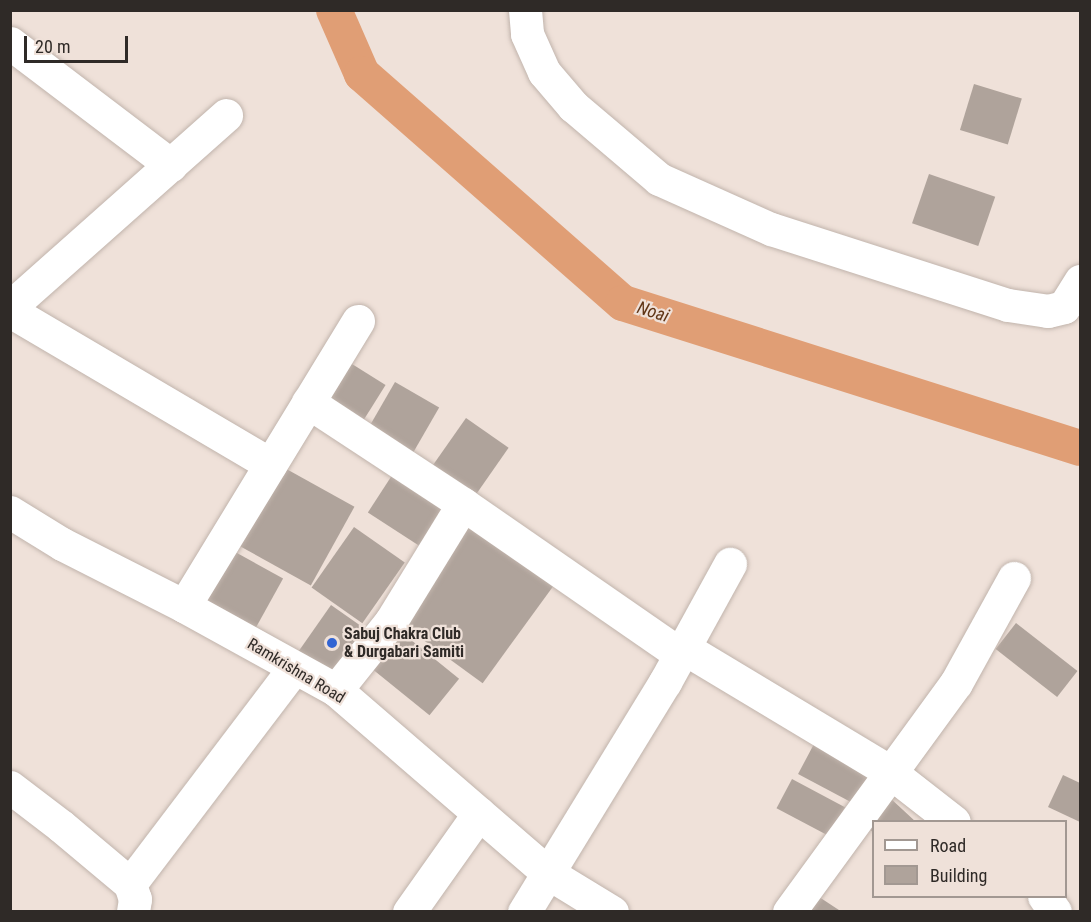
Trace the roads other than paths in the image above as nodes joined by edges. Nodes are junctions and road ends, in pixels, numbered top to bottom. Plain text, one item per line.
1 (525, 10) edge
2 (10, 43) edge
3 (226, 115) dead end
4 (171, 165) junction
5 (1080, 282) edge
6 (10, 309) edge
7 (357, 321) dead end
8 (308, 402) junction
9 (270, 464) junction
10 (463, 504) junction
11 (10, 512) edge
12 (729, 564) dead end
13 (1014, 578) dead end
14 (184, 606) junction
15 (682, 651) junction
16 (294, 668) junction
17 (336, 690) junction
18 (890, 772) junction
19 (10, 788) edge
20 (479, 813) junction
21 (951, 820) edge
22 (548, 873) junction
23 (131, 898) edge
24 (1046, 898) edge
25 (1073, 909) edge
26 (409, 912) edge
27 (524, 912) edge
28 (612, 912) edge
29 (789, 912) edge

1 - 5 street
2 - 4 street
3 - 4 street
4 - 6 street
6 - 9 street
7 - 8 street
8 - 9 street
8 - 10 street
9 - 14 street
10 - 15 street
10 - 17 street
11 - 14 street, Ramkrishna Road
12 - 15 street
13 - 18 street
14 - 16 street, Ramkrishna Road
15 - 18 street
15 - 22 street
16 - 17 street, Ramkrishna Road
16 - 23 street
17 - 20 street, Ramkrishna Road
18 - 21 street
18 - 29 street
19 - 23 street
20 - 22 street, Ramkrishna Road
20 - 26 street
22 - 27 street
22 - 28 street, Ramkrishna Road
24 - 25 street

